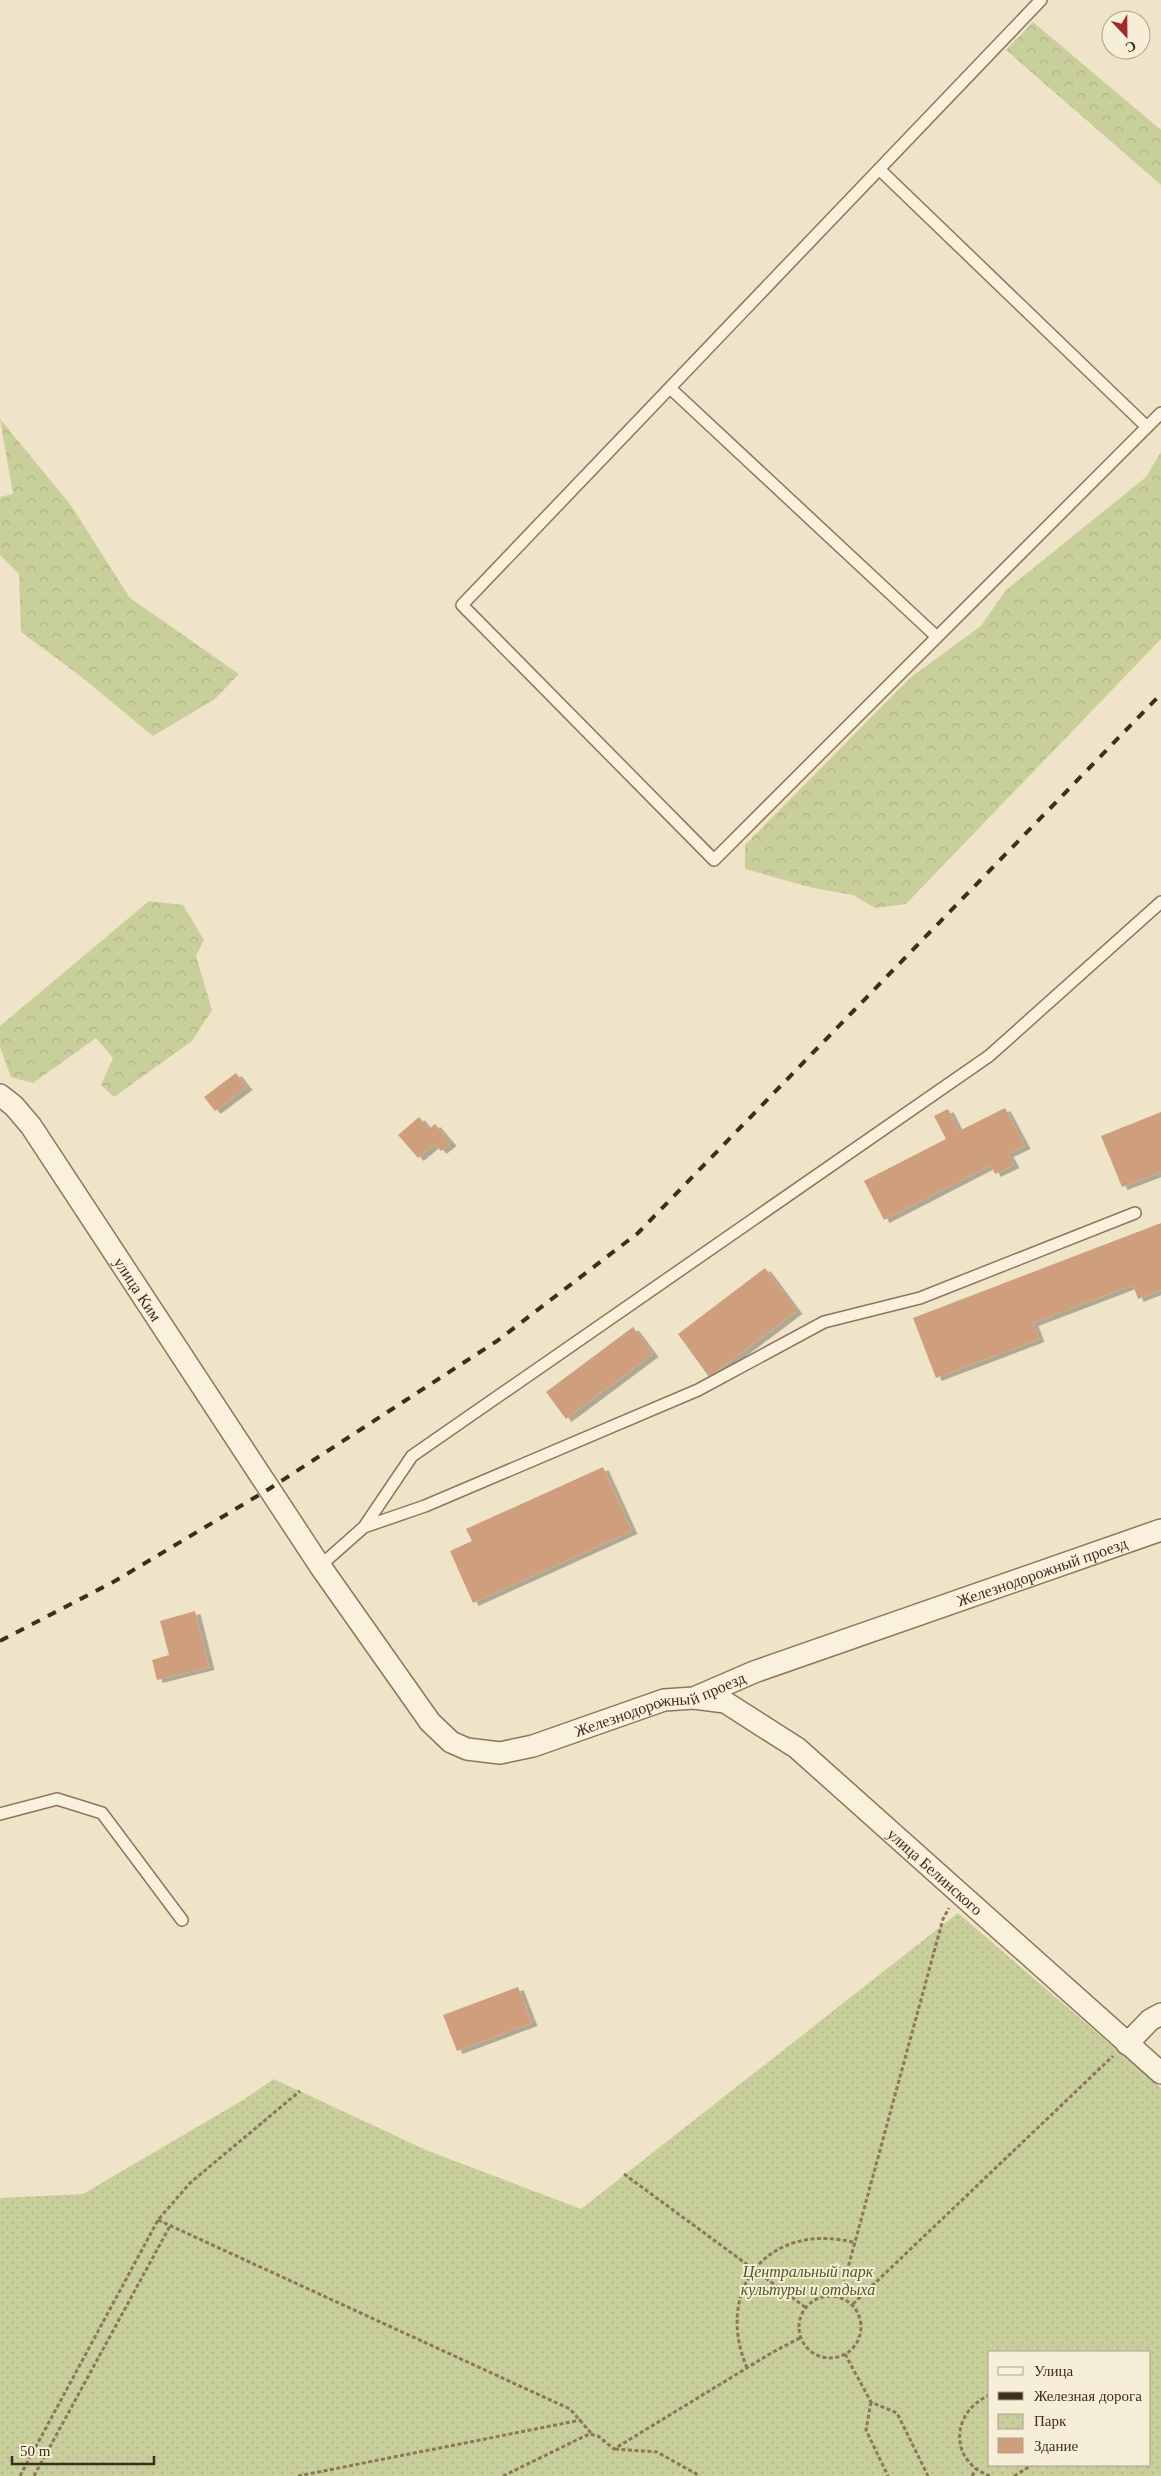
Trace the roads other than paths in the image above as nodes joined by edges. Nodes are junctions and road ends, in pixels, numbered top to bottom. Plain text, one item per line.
1 (1041, 0) edge
2 (879, 169) junction
3 (670, 388) junction
4 (1161, 412) edge
5 (1147, 426) junction
6 (937, 637) junction
7 (1161, 902) edge
8 (0, 1095) edge
9 (1135, 1213) dead end
10 (269, 1488) joint
11 (364, 1527) junction
12 (1161, 1530) edge
13 (320, 1566) junction
14 (694, 1698) junction
15 (0, 1814) edge
16 (182, 1920) dead end
17 (1161, 2014) edge
18 (1127, 2044) junction
19 (1161, 2073) edge

1 - 2 lane
2 - 3 lane
2 - 5 lane
3 - 6 lane
3 - 6 lane
4 - 5 lane
5 - 6 lane
7 - 11 lane
8 - 10 street, улица Ким
9 - 11 lane
10 - 13 street, Железнодорожный проезд
11 - 13 lane
12 - 14 street, Железнодорожный проезд
13 - 14 street, Железнодорожный проезд
14 - 18 street, улица Белинского
15 - 16 lane
17 - 18 street
18 - 19 street, улица Белинского

